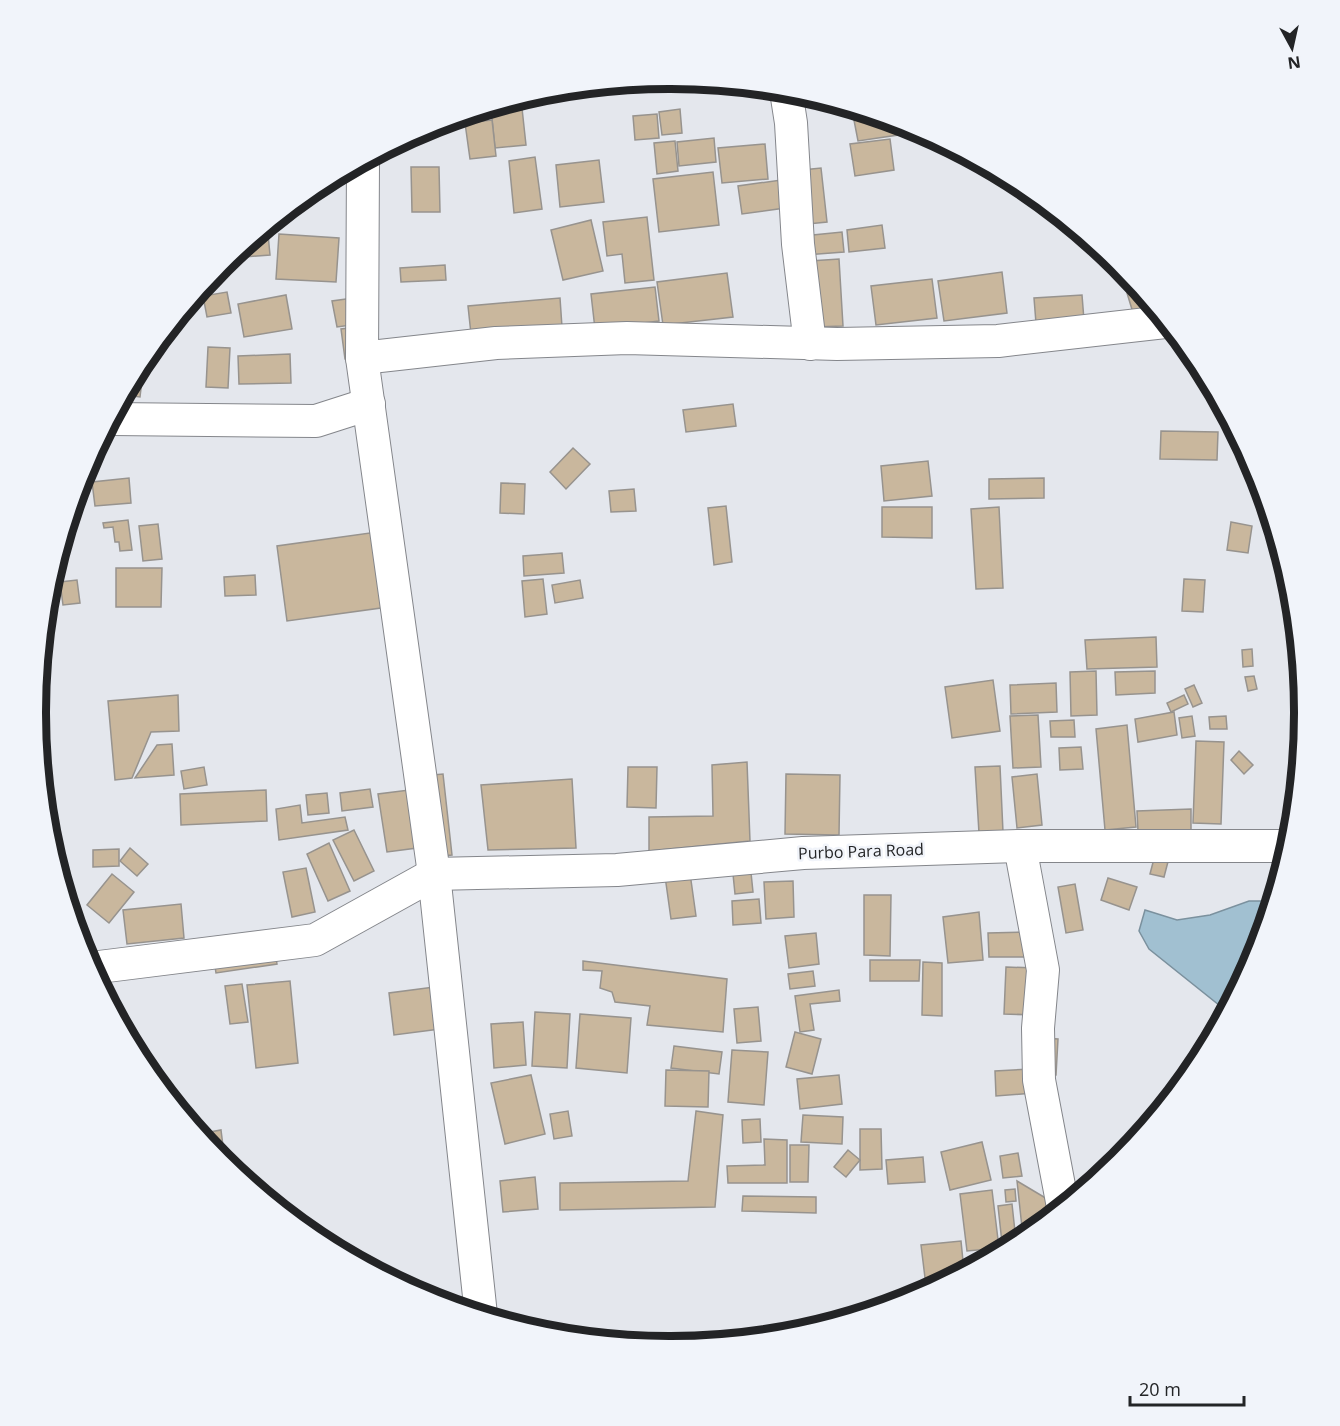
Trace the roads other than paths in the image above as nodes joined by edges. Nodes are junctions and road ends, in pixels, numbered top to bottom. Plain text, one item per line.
1 (788, 100) edge
2 (363, 170) edge
3 (1157, 323) edge
4 (810, 344) junction
5 (362, 358) junction
6 (369, 404) junction
7 (120, 419) edge
8 (1020, 846) junction
9 (1279, 846) edge
10 (434, 874) junction
11 (101, 967) edge
12 (1061, 1198) edge
13 (480, 1306) edge

1 - 4 street
2 - 5 street
3 - 4 street
4 - 5 street
5 - 6 street
6 - 7 street
6 - 10 street
8 - 9 street, Purbo Para Road
8 - 10 street, Purbo Para Road
8 - 12 street
10 - 11 street
10 - 13 street

